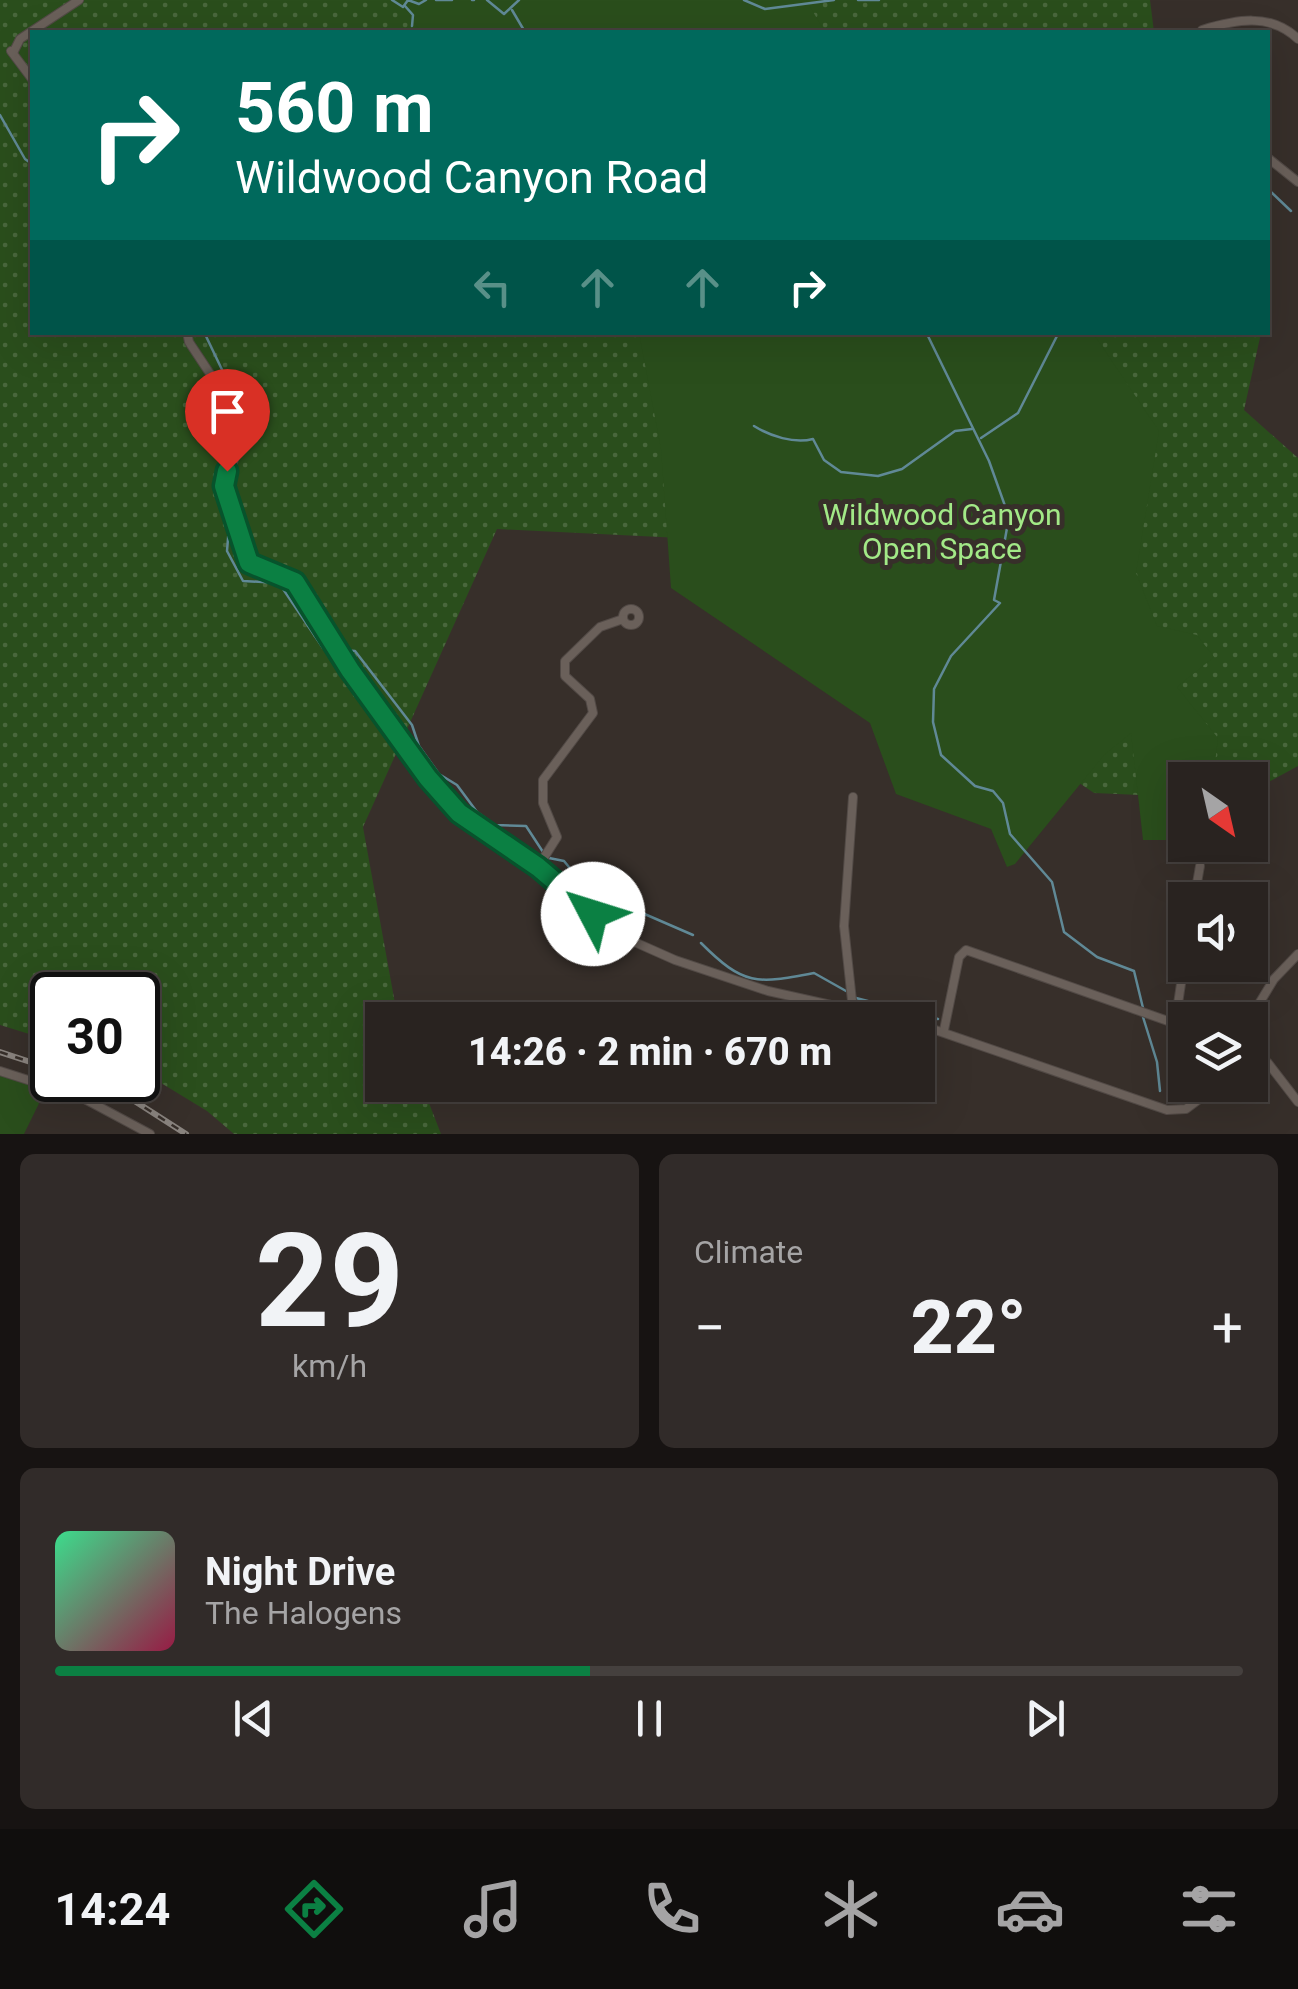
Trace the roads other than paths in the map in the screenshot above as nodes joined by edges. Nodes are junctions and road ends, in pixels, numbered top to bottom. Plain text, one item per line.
1 (78, 0) edge
2 (33, 30) edge
3 (1202, 30) dead end
4 (30, 32) edge
5 (1298, 40) edge
6 (30, 77) edge
7 (1270, 160) edge
8 (1298, 182) edge
9 (190, 335) edge
10 (623, 619) dead end
11 (853, 796) dead end
12 (1200, 866) dead end
13 (538, 867) junction
14 (1197, 882) edge
15 (1298, 954) edge
16 (817, 1002) edge
17 (852, 1002) edge
18 (1260, 1002) edge
19 (1168, 1021) edge
20 (935, 1028) edge
21 (944, 1030) junction
22 (0, 1071) edge
23 (1268, 1071) edge
24 (1194, 1102) edge
25 (1298, 1102) edge
26 (150, 1134) edge

1 - 2 street
3 - 5 street
4 - 6 street
7 - 8 street
9 - 13 street
10 - 13 street
11 - 17 street
12 - 14 street
13 - 16 street
15 - 18 street
19 - 21 street
20 - 21 street
21 - 24 street
22 - 26 street
23 - 25 street

